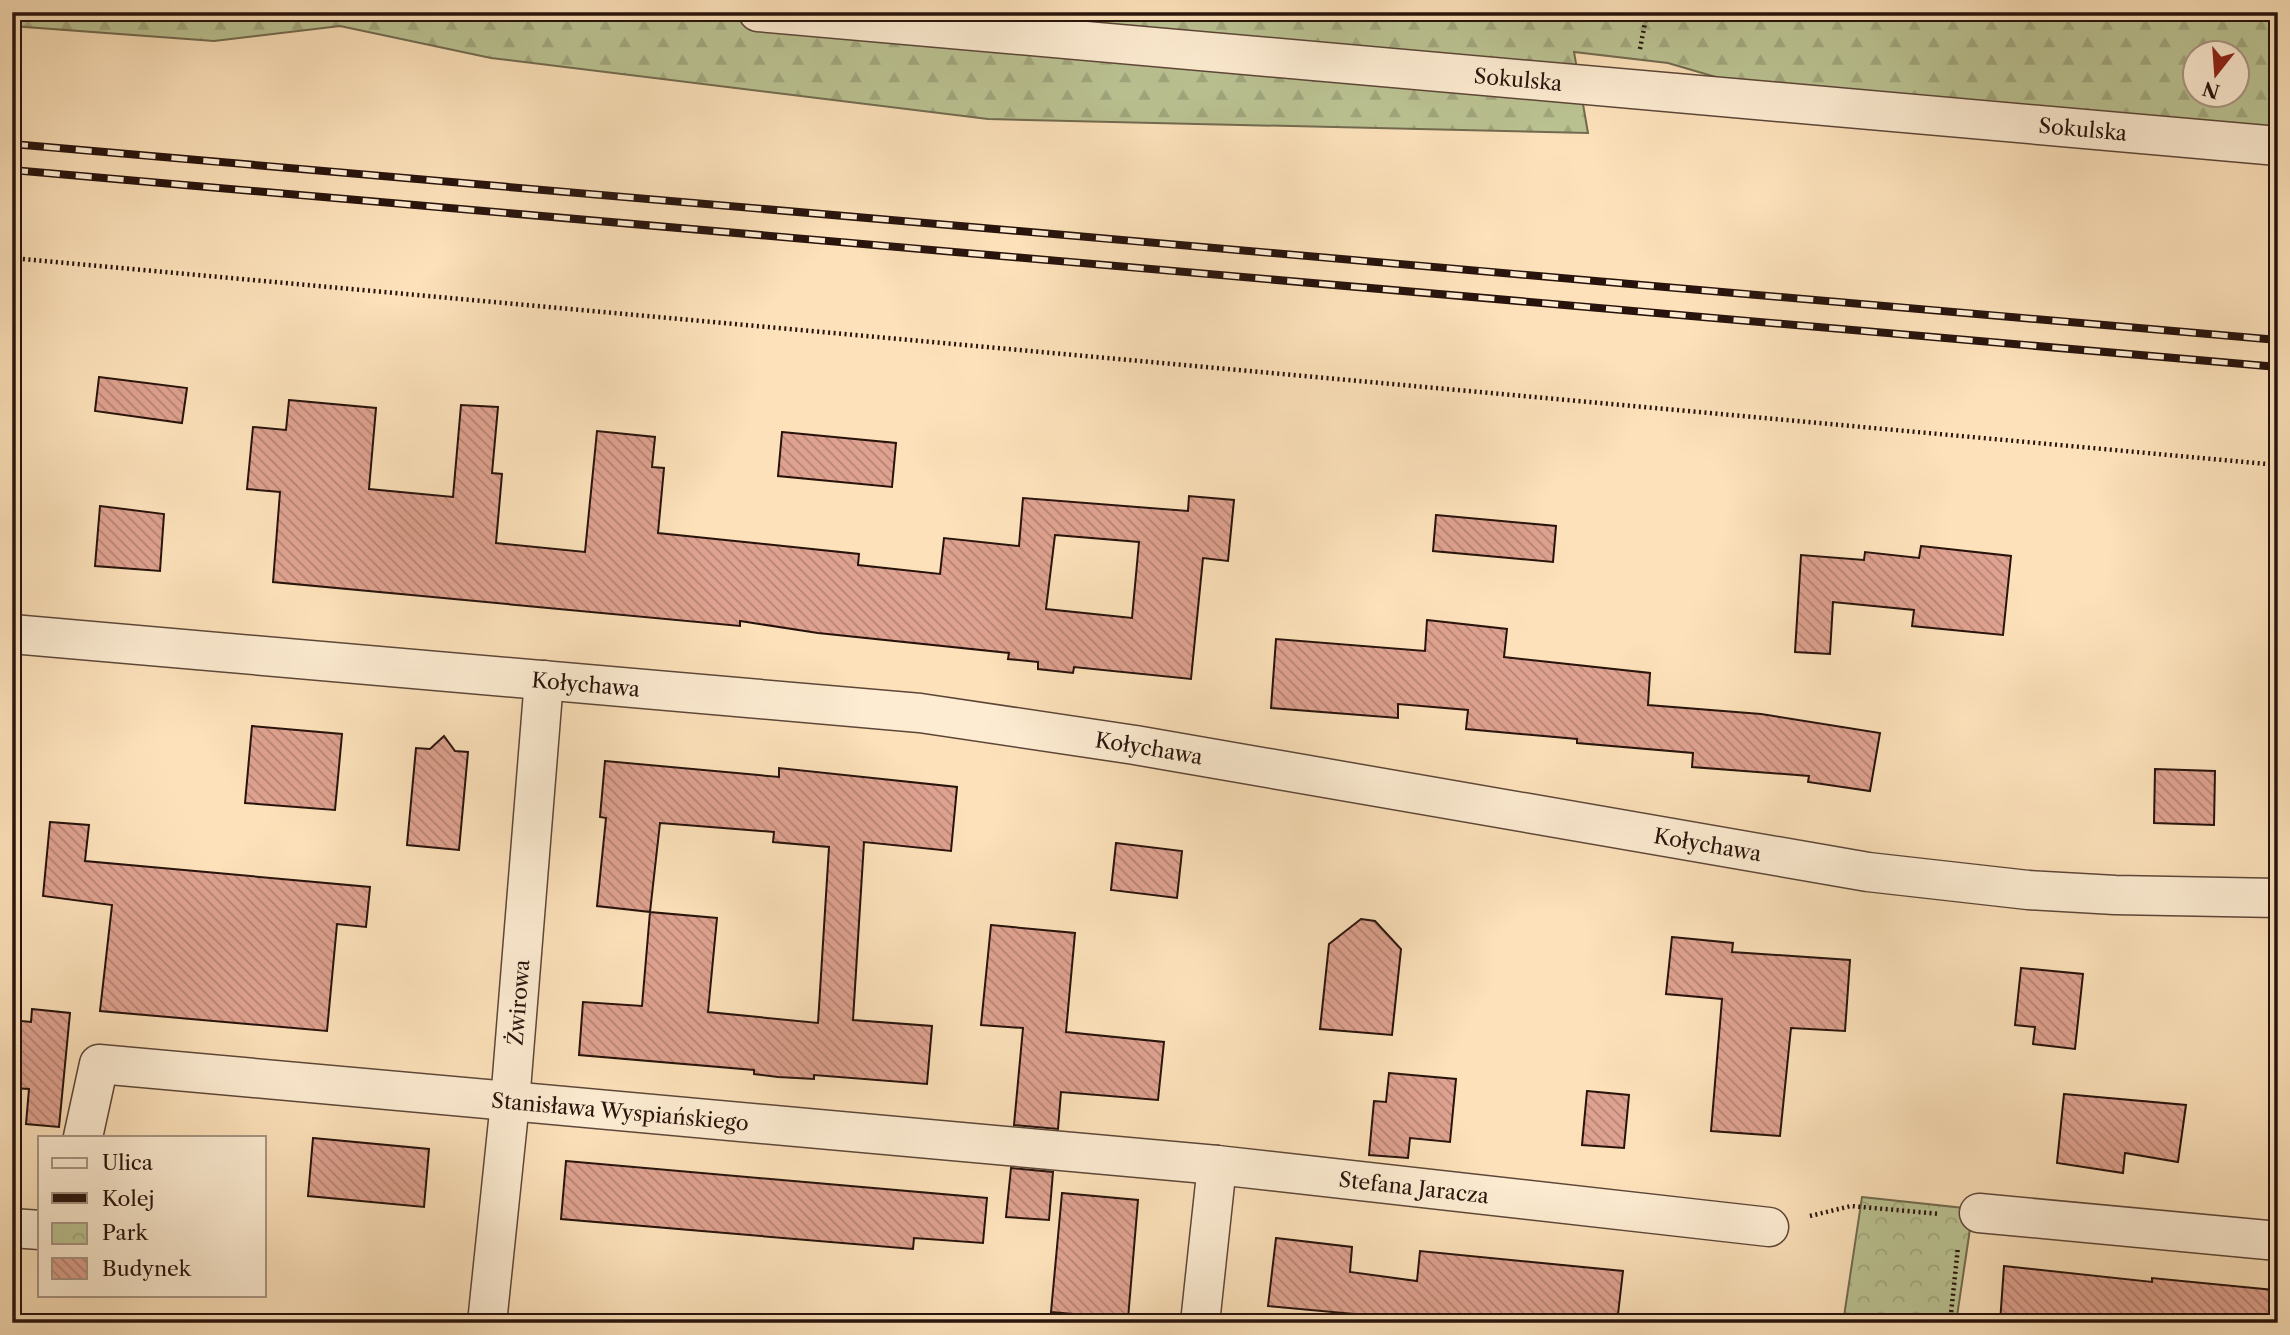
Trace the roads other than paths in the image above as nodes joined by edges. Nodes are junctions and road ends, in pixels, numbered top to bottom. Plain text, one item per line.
1 (758, 12) edge
2 (2278, 146) edge
3 (12, 634) edge
4 (544, 680) junction
5 (2278, 898) edge
6 (510, 1102) junction
7 (83, 1136) edge
8 (1217, 1165) junction
9 (1970, 1214) road end
10 (1769, 1227) road end
11 (12, 1228) edge
12 (38, 1230) edge
13 (2278, 1241) edge
14 (487, 1323) edge
15 (1200, 1323) edge

1 - 2 street, Sokulska
3 - 4 street, Kołychawa
4 - 5 street, Kołychawa
4 - 6 street, Żwirowa
6 - 7 street, Stanisława Wyspiańskiego
6 - 8 street, Stanisława Wyspiańskiego
6 - 14 street, Żwirowa
8 - 10 street, Stefana Jaracza
8 - 15 street
9 - 13 street
11 - 12 street

